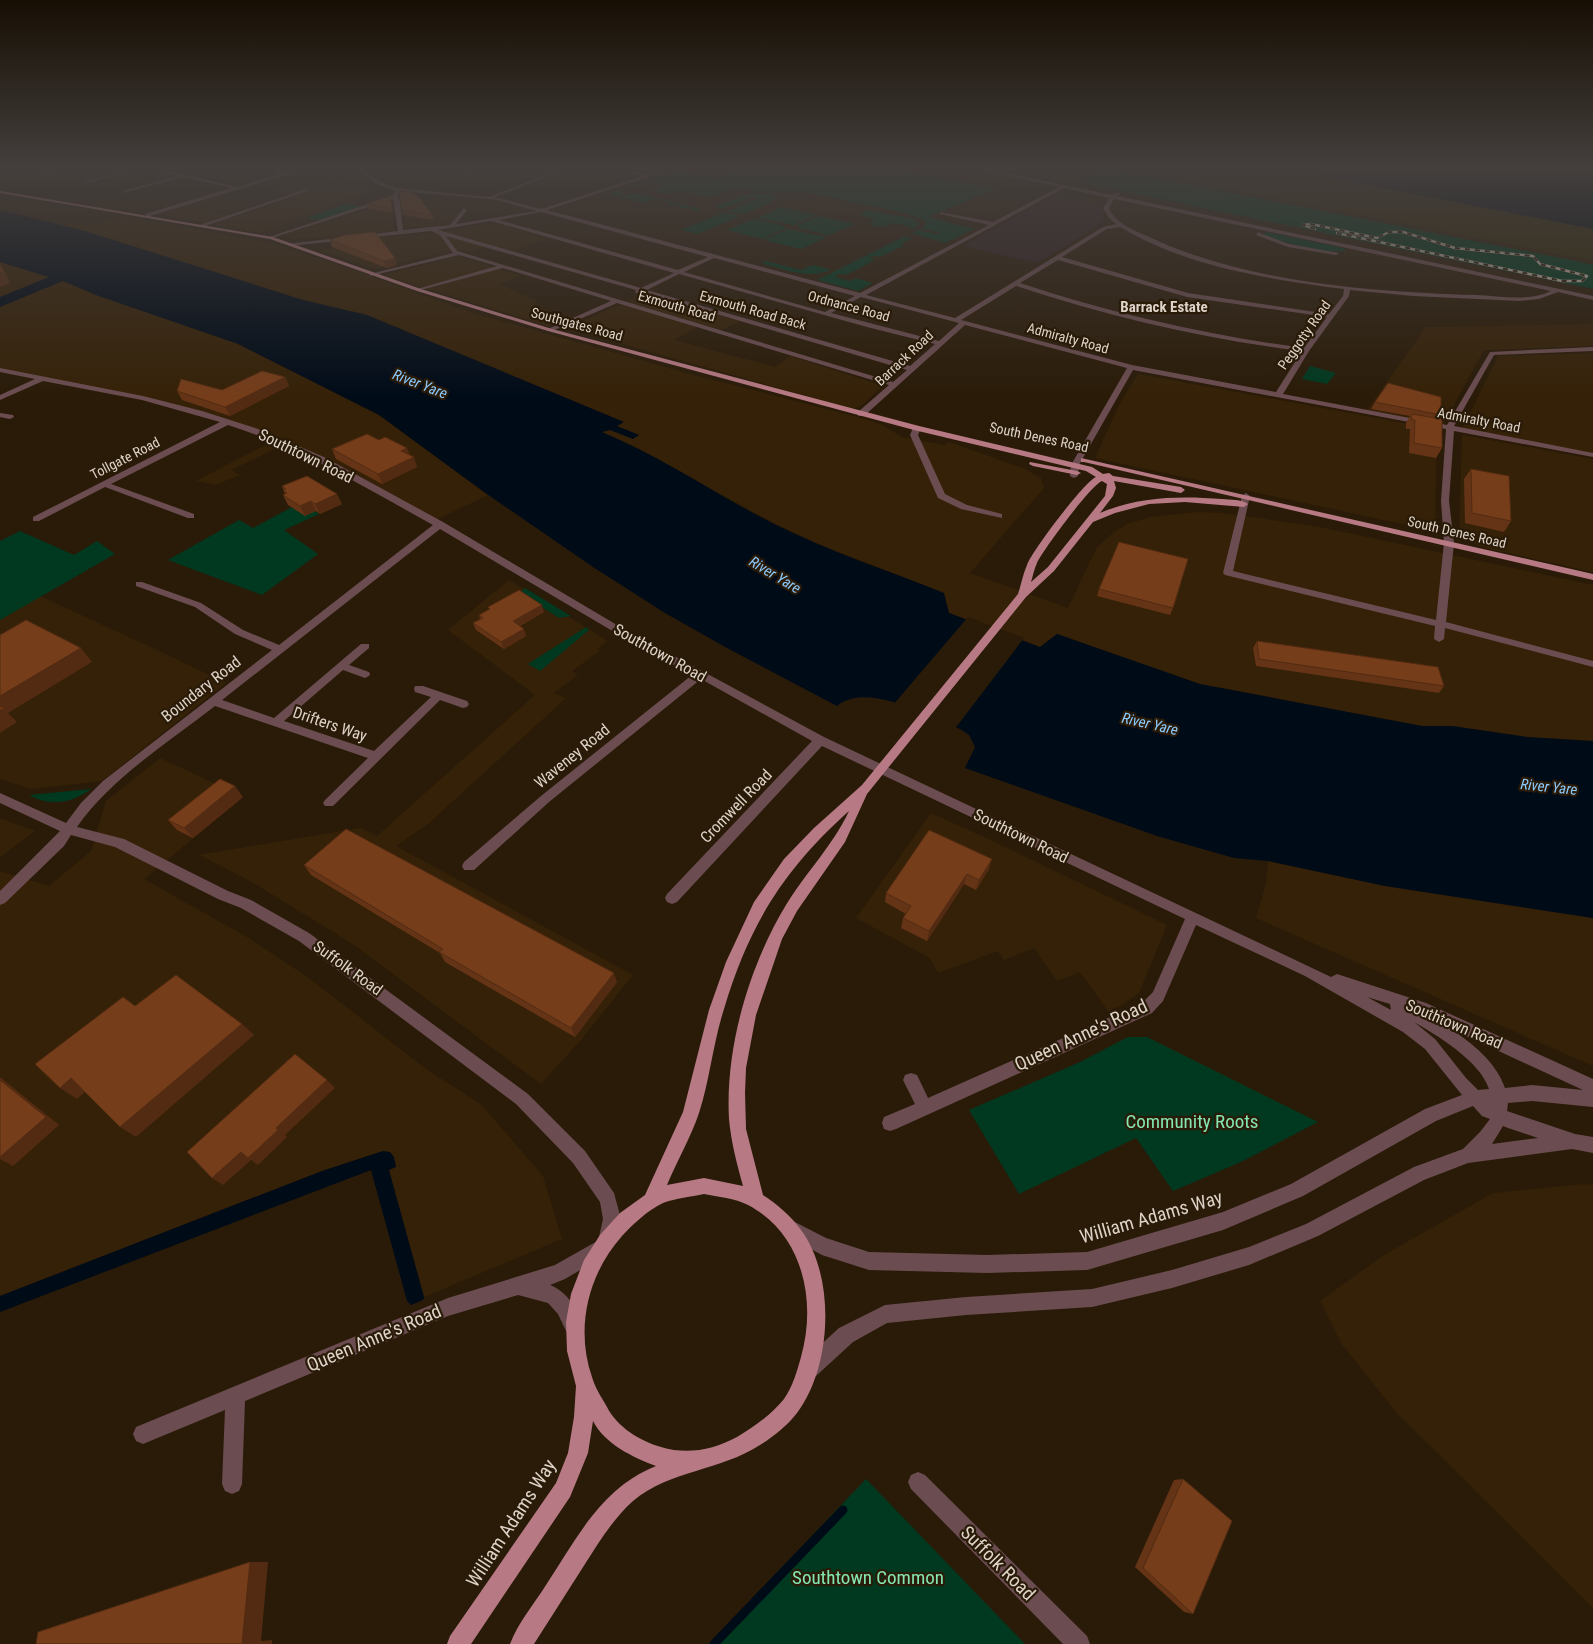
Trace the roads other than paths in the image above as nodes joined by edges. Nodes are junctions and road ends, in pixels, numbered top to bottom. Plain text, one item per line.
1 (292, 245) edge
2 (450, 245) edge
3 (487, 245) edge
4 (582, 245) edge
5 (672, 245) edge
6 (953, 245) edge
7 (1079, 245) edge
8 (1162, 245) edge
9 (1287, 245) edge
10 (1335, 245) edge
11 (1364, 245) edge
12 (1370, 246) junction
13 (1364, 251) junction
14 (460, 253) junction
15 (714, 256) junction
16 (1058, 258) junction
17 (504, 266) junction
18 (679, 272) junction
19 (372, 275) junction
20 (1017, 284) junction
21 (1347, 288) junction
22 (1558, 288) junction
23 (418, 290) junction
24 (640, 290) junction
25 (1593, 292) edge
26 (632, 294) dead end
27 (860, 295) junction
28 (624, 298) dead end
29 (1593, 298) edge
30 (615, 301) junction
31 (828, 313) junction
32 (1330, 316) junction
33 (960, 321) junction
34 (550, 330) junction
35 (939, 343) junction
36 (1593, 349) edge
37 (1306, 350) junction
38 (1131, 367) junction
39 (912, 369) junction
40 (0, 370) edge
41 (43, 378) junction
42 (895, 385) junction
43 (1278, 394) junction
44 (0, 398) edge
45 (862, 414) junction
46 (0, 415) edge
47 (10, 417) dead end
48 (227, 422) junction
49 (1450, 427) junction
50 (917, 428) junction
51 (931, 432) junction
52 (1593, 455) edge
53 (1075, 468) junction
54 (1141, 474) junction
55 (1105, 477) junction
56 (104, 484) junction
57 (1082, 493) junction
58 (1245, 500) junction
59 (191, 516) dead end
60 (999, 516) dead end
61 (36, 519) dead end
62 (1088, 521) junction
63 (440, 524) junction
64 (1449, 543) junction
65 (1593, 577) edge
66 (139, 584) dead end
67 (1023, 595) junction
68 (1441, 624) junction
69 (1439, 639) dead end
70 (365, 646) dead end
71 (280, 649) junction
72 (1593, 664) edge
73 (341, 666) junction
74 (364, 674) dead end
75 (699, 674) junction
76 (419, 689) dead end
77 (438, 696) junction
78 (213, 701) junction
79 (463, 704) dead end
80 (275, 722) junction
81 (820, 740) junction
82 (375, 756) junction
83 (866, 788) junction
84 (0, 798) edge
85 (329, 803) dead end
86 (68, 829) junction
87 (469, 866) dead end
88 (674, 896) dead end
89 (0, 899) edge
90 (1193, 917) junction
91 (1310, 972) junction
92 (1359, 987) junction
93 (911, 1080) dead end
94 (1593, 1087) edge
95 (1500, 1095) junction
96 (1474, 1098) junction
97 (1593, 1099) edge
98 (924, 1106) junction
99 (1500, 1116) junction
100 (890, 1123) dead end
101 (1575, 1142) junction
102 (1593, 1145) edge
103 (1468, 1155) junction
104 (651, 1200) junction
105 (756, 1200) junction
106 (789, 1228) junction
107 (603, 1244) junction
108 (514, 1285) junction
109 (574, 1326) junction
110 (809, 1369) junction
111 (584, 1389) junction
112 (235, 1397) junction
113 (143, 1434) dead end
114 (689, 1462) junction
115 (918, 1482) dead end
116 (232, 1484) dead end
117 (458, 1644) edge
118 (521, 1644) edge
119 (1079, 1644) edge

1 - 19 main road, Southgates Road
2 - 14 street, Exmouth Road
3 - 24 street, Exmouth Road Back
4 - 18 street, Ordnance Road
5 - 15 street, Admiralty Road
6 - 27 street
7 - 16 street, Barrack Road
8 - 21 street
9 - 13 street
10 - 13 street
11 - 12 street
12 - 13 street
12 - 22 street
13 - 22 street
14 - 17 street, Exmouth Road
14 - 19 street
15 - 18 street
15 - 27 street, Admiralty Road
16 - 20 street, Barrack Road
16 - 32 street
17 - 23 street
17 - 30 street, Exmouth Road
18 - 24 street
18 - 31 street, Ordnance Road
19 - 23 main road, Southgates Road
20 - 33 street, Barrack Road
20 - 37 street
21 - 22 street
21 - 32 street, Peggotty Road
22 - 25 street
22 - 29 street
23 - 34 main road, Southgates Road
24 - 26 street
24 - 39 street, Exmouth Road Back
27 - 31 street
27 - 33 street, Admiralty Road
28 - 30 street
30 - 34 street
30 - 42 street, Exmouth Road
31 - 35 street, Ordnance Road
32 - 37 street, Peggotty Road
33 - 35 street, Barrack Road
33 - 38 street, Admiralty Road
34 - 45 main road, Southgates Road
35 - 39 street, Barrack Road
36 - 49 street
37 - 43 street, Peggotty Road
38 - 43 street, Admiralty Road
38 - 53 street
39 - 42 street, Barrack Road
40 - 41 street, Southtown Road
41 - 44 street
41 - 48 street, Southtown Road
42 - 45 street, Barrack Road
43 - 49 street, Admiralty Road
45 - 50 main road, South Denes Road
46 - 47 street
48 - 56 street, Tollgate Road
48 - 63 street, Southtown Road
49 - 52 street, Admiralty Road
49 - 64 street
50 - 51 main road, South Denes Road
50 - 60 street
51 - 53 main road, South Denes Road
51 - 53 main road, South Denes Road
53 - 54 main road, South Denes Road
53 - 55 main road, South Denes Road
53 - 57 main road
54 - 55 main road, South Denes Road
54 - 58 main road, South Denes Road
55 - 57 main road
55 - 58 main road, South Denes Road
55 - 62 main road
56 - 59 street
56 - 61 street, Tollgate Road
57 - 67 main road
58 - 62 main road
58 - 64 main road, South Denes Road
58 - 68 street
62 - 67 main road
63 - 71 street, Boundary Road
63 - 75 street, Southtown Road
64 - 65 main road, South Denes Road
64 - 68 street
66 - 71 street
67 - 83 main road
68 - 69 street
68 - 72 street
70 - 73 street, Drifters Way
71 - 78 street, Boundary Road
73 - 74 street
73 - 80 street, Drifters Way
75 - 81 street, Southtown Road
75 - 87 street, Waveney Road
76 - 77 street
77 - 79 street
77 - 82 street, Drifters Way
78 - 80 street, Drifters Way
78 - 86 street, Boundary Road
80 - 82 street, Drifters Way
81 - 88 street, Cromwell Road
81 - 90 street, Southtown Road
82 - 85 street, Drifters Way
83 - 104 main road
83 - 105 main road
84 - 86 street, Suffolk Road
86 - 89 street, Boundary Road
86 - 107 street, Suffolk Road
90 - 91 street, Southtown Road
90 - 98 street, Queen Anne's Road
91 - 92 street, Southtown Road
91 - 96 street, Southtown Road
92 - 94 street, Southtown Road
92 - 95 street
93 - 98 street
95 - 96 street, William Adams Way
95 - 97 street, William Adams Way
95 - 99 street
96 - 99 street, Southtown Road
96 - 106 street, William Adams Way
98 - 100 street, Queen Anne's Road
99 - 101 street, Southtown Road
99 - 103 street
101 - 102 street
101 - 103 street
103 - 110 street
104 - 105 main road
104 - 107 main road
105 - 106 main road
106 - 110 main road
107 - 108 street, Queen Anne's Road
107 - 109 main road
108 - 109 street, Queen Anne's Road
108 - 112 street, Queen Anne's Road
109 - 111 main road
110 - 114 main road
111 - 114 main road
111 - 117 main road, William Adams Way
112 - 113 street, Queen Anne's Road
112 - 116 street
114 - 118 main road
115 - 119 street, Suffolk Road

